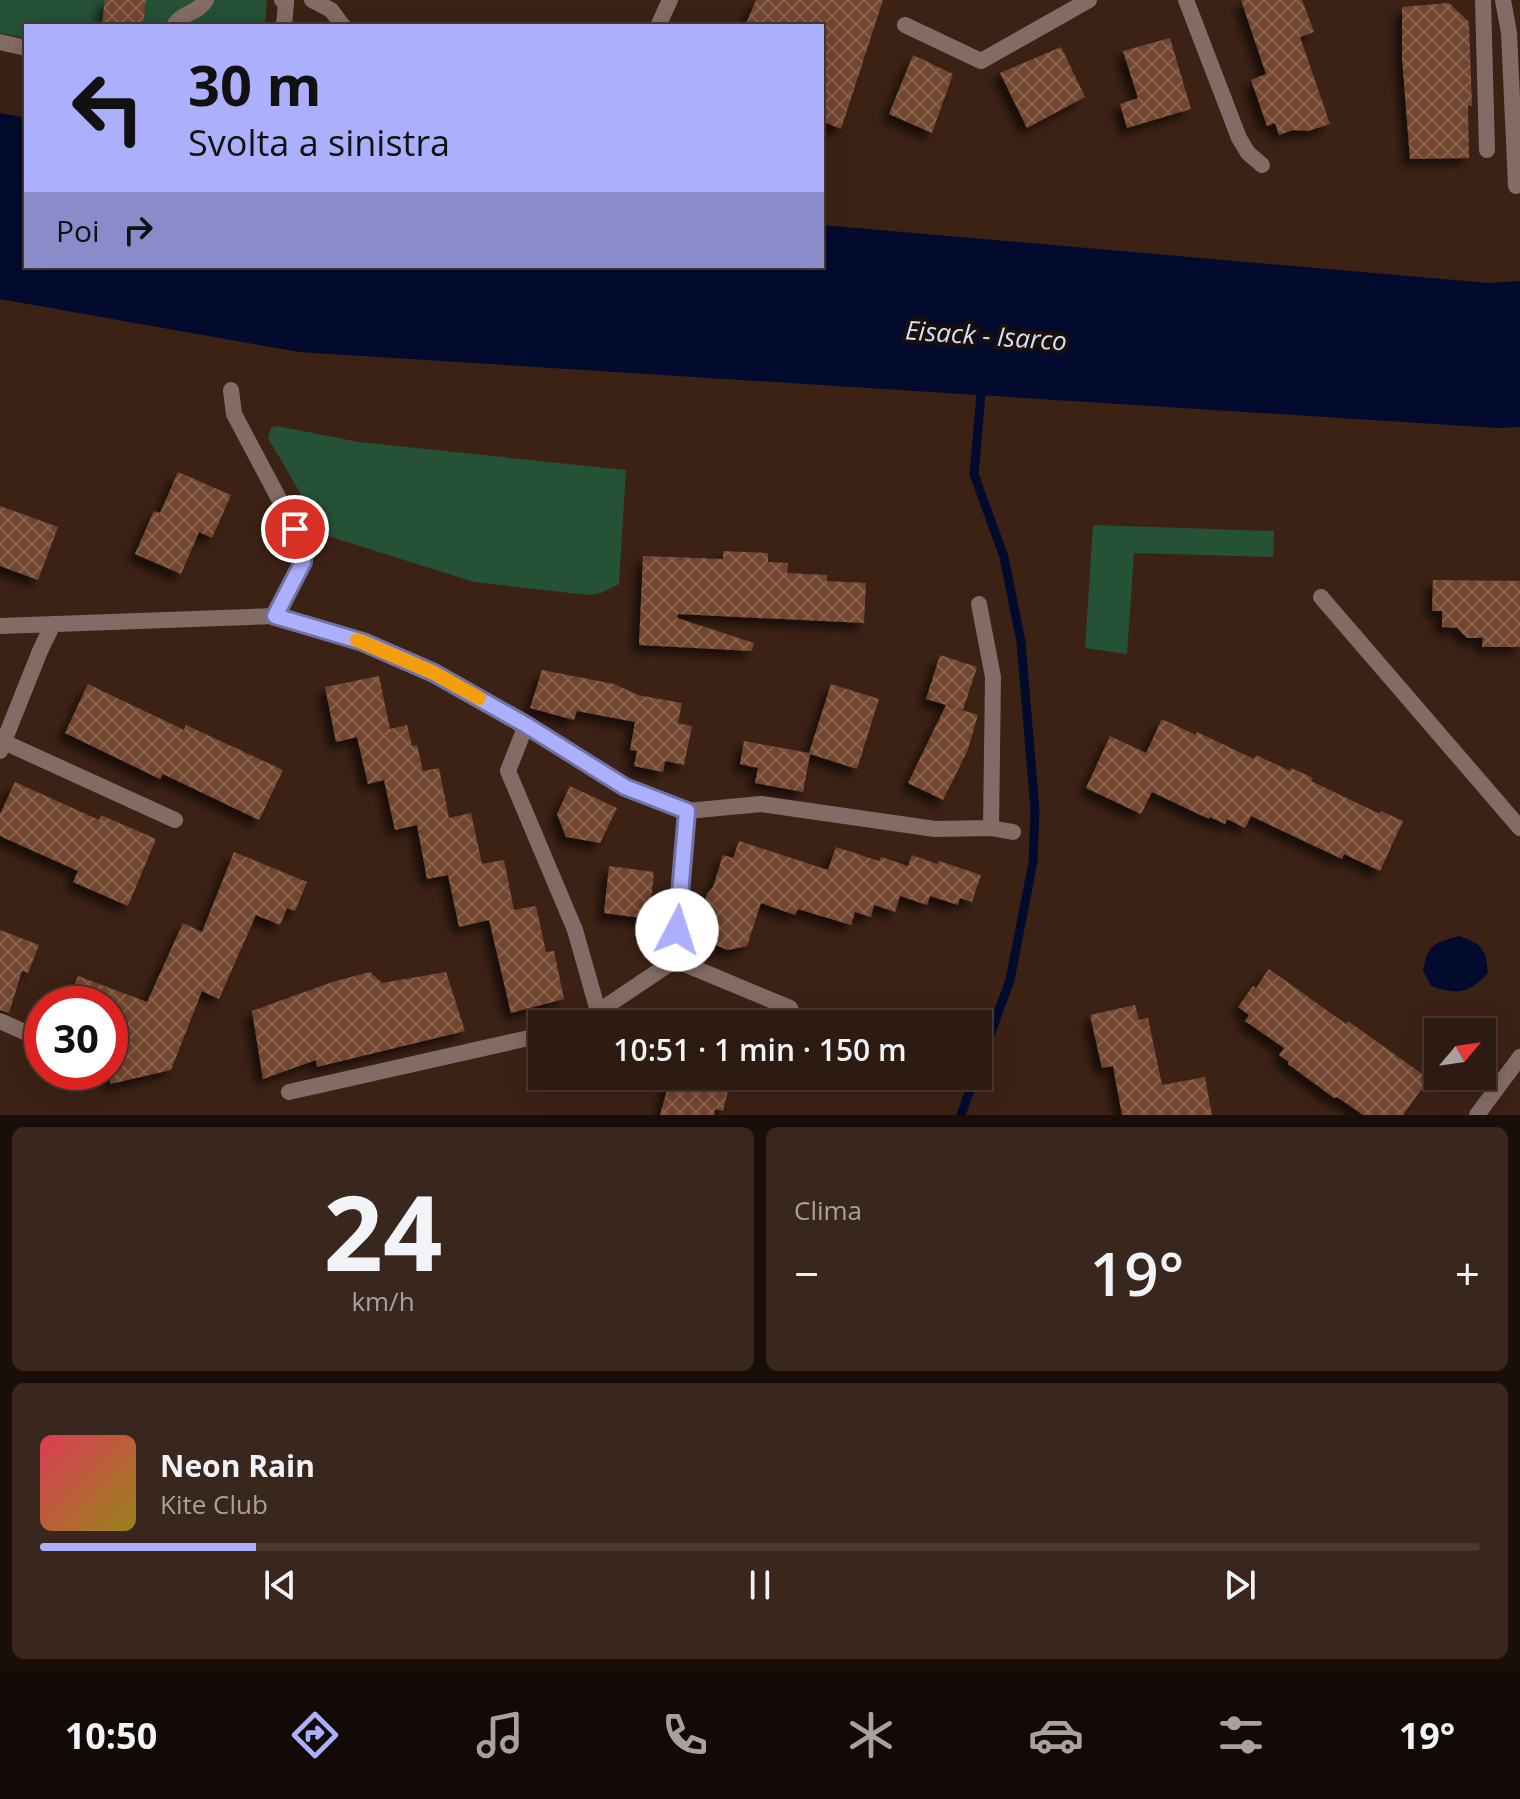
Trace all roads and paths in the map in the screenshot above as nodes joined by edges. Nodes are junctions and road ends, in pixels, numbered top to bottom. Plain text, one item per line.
1 (206, 0) edge
2 (309, 0) edge
3 (670, 0) edge
4 (1089, 0) edge
5 (1186, 0) edge
6 (1483, 0) edge
7 (1503, 0) edge
8 (284, 1) edge
9 (175, 24) edge
10 (284, 24) edge
11 (342, 24) edge
12 (659, 24) edge
13 (905, 25) dead end
14 (0, 42) edge
15 (24, 48) edge
16 (1487, 150) dead end
17 (1262, 165) dead end
18 (1516, 186) dead end
19 (231, 390) dead end
20 (1321, 597) dead end
21 (979, 604) dead end
22 (275, 616) junction
23 (53, 624) junction
24 (0, 626) edge
25 (526, 725) junction
26 (2, 747) edge
27 (687, 811) junction
28 (175, 820) dead end
29 (991, 828) junction
30 (1520, 828) edge
31 (1013, 832) dead end
32 (675, 960) junction
33 (598, 1010) edge
34 (600, 1010) edge
35 (791, 1010) edge
36 (0, 1021) edge
37 (24, 1032) edge
38 (528, 1038) edge
39 (1520, 1057) edge
40 (289, 1092) dead end
41 (1477, 1115) edge

1 - 9 street
2 - 8 street
2 - 11 street
3 - 12 street
4 - 13 street
5 - 17 street
6 - 16 street
7 - 18 street
8 - 10 street
14 - 15 street
19 - 22 street
20 - 30 street
21 - 29 street
22 - 23 street
22 - 25 street
23 - 24 street
23 - 26 street
25 - 27 street
25 - 33 street
26 - 28 street
27 - 29 street
27 - 32 street
29 - 31 street
32 - 34 street
32 - 35 street
36 - 37 street
38 - 40 street
39 - 41 street

